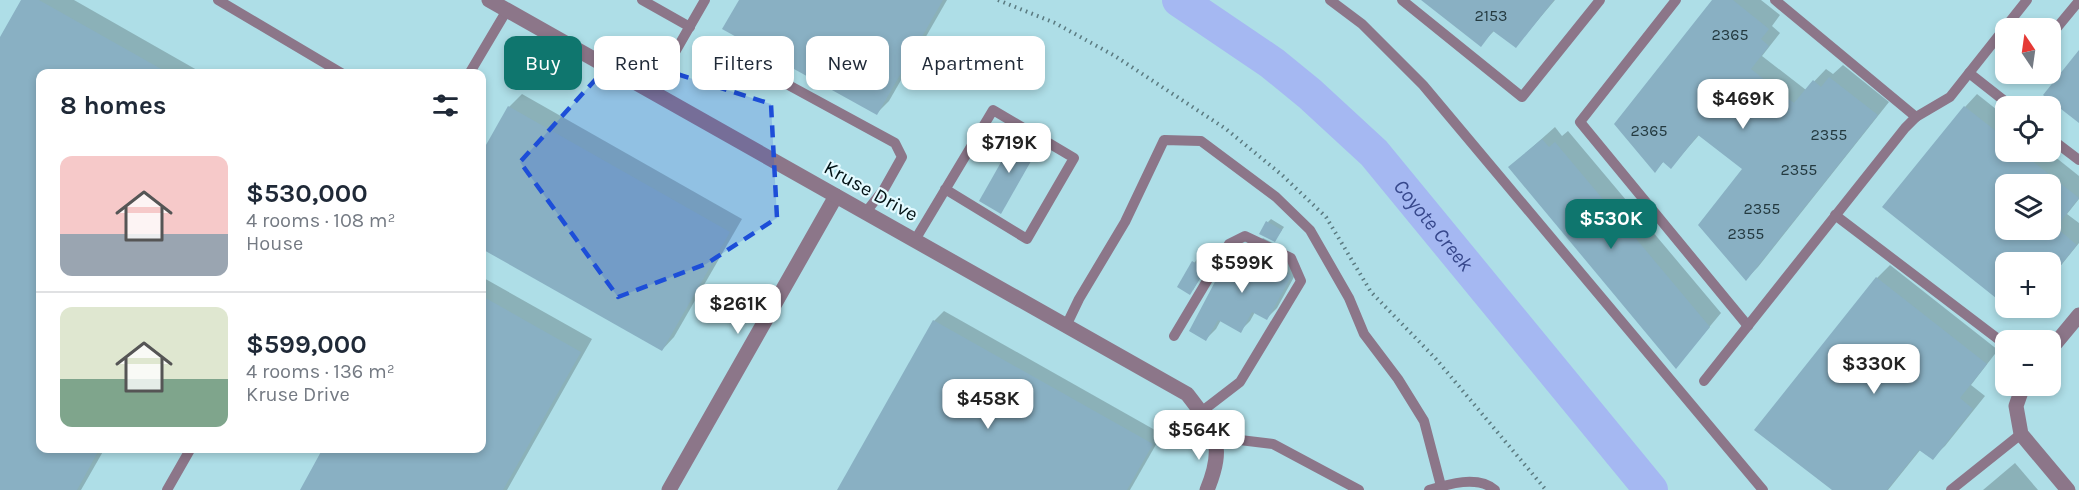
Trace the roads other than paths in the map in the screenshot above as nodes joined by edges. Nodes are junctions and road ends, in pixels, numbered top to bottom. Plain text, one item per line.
1 (218, 0) edge
2 (489, 0) edge
3 (642, 0) edge
4 (705, 0) edge
5 (1330, 0) edge
6 (1402, 0) edge
7 (1600, 0) edge
8 (1677, 0) edge
9 (1775, 0) edge
10 (2027, 0) edge
11 (2079, 1) edge
12 (507, 10) junction
13 (2061, 23) edge
14 (690, 27) junction
15 (335, 69) edge
16 (472, 69) edge
17 (1969, 73) junction
18 (794, 88) edge
19 (652, 92) junction
20 (1998, 96) edge
21 (1916, 117) junction
22 (2061, 146) edge
23 (2079, 160) edge
24 (945, 189) junction
25 (836, 196) junction
26 (866, 212) junction
27 (1835, 216) junction
28 (915, 240) junction
29 (2079, 315) edge
30 (1066, 326) junction
31 (1748, 326) junction
32 (1174, 336) dead end
33 (1995, 337) edge
34 (2061, 337) edge
35 (1704, 381) dead end
36 (2020, 396) edge
37 (1201, 412) junction
38 (2021, 434) junction
39 (1215, 437) junction
40 (188, 453) edge
41 (1441, 486) junction
42 (167, 490) edge
43 (669, 490) edge
44 (1207, 490) edge
45 (1359, 490) edge
46 (1429, 490) edge
47 (1495, 490) edge
48 (1763, 490) edge
49 (1951, 490) edge
50 (2068, 490) edge

1 - 15 lane
2 - 12 street, Kruse Drive
3 - 14 lane
4 - 14 lane
5 - 48 lane
6 - 7 lane
8 - 31 lane
9 - 21 lane
10 - 17 lane
11 - 13 lane
12 - 16 lane
12 - 19 street, Kruse Drive
14 - 19 lane
17 - 20 lane
17 - 21 lane
18 - 26 lane
19 - 25 street, Kruse Drive
21 - 27 lane
22 - 23 lane
24 - 24 lane
24 - 28 lane
25 - 26 street, Kruse Drive
25 - 43 street
26 - 28 street, Kruse Drive
27 - 31 lane
27 - 33 lane
28 - 30 street, Kruse Drive
29 - 34 street
30 - 37 street, Kruse Drive
30 - 41 lane
31 - 35 lane
32 - 37 lane
36 - 38 street
37 - 39 street, Kruse Drive
38 - 49 lane
38 - 50 street
39 - 44 street
39 - 45 lane
40 - 42 lane
41 - 46 lane
41 - 47 lane

